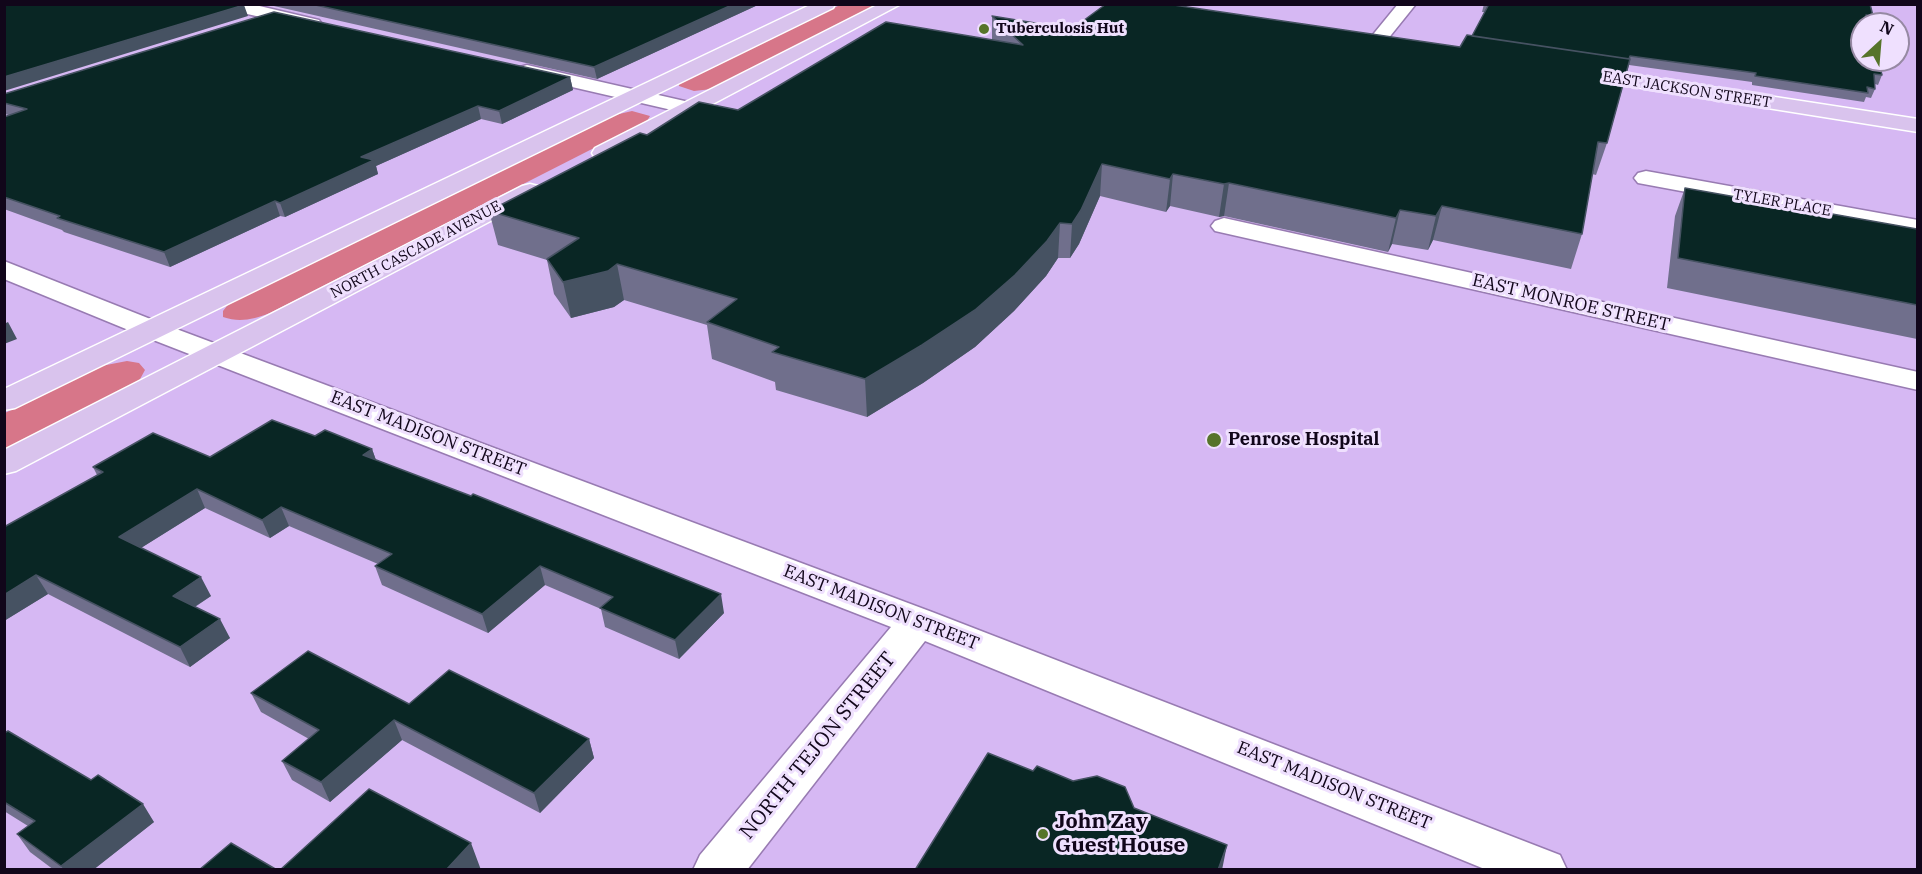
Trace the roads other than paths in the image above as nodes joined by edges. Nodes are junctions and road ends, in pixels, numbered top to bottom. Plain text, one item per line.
1 (227, 4) edge
2 (310, 4) edge
3 (828, 4) edge
4 (893, 4) edge
5 (1408, 4) edge
6 (276, 15) junction
7 (245, 25) edge
8 (326, 26) edge
9 (1368, 40) joint
10 (1396, 44) edge
11 (504, 66) edge
12 (1557, 69) edge
13 (636, 96) junction
14 (689, 108) junction
15 (1917, 126) edge
16 (586, 162) edge
17 (554, 178) edge
18 (1646, 178) dead end
19 (1224, 226) dead end
20 (1917, 228) edge
21 (4, 269) edge
22 (153, 330) junction
23 (217, 354) junction
24 (1917, 381) edge
25 (4, 401) edge
26 (4, 464) edge
27 (918, 622) junction
28 (717, 870) edge
29 (1543, 870) edge

1 - 6 street
2 - 6 street
3 - 13 main road
4 - 14 main road
5 - 9 street
6 - 7 street
6 - 8 street
9 - 10 main road
11 - 13 street
12 - 15 main road, EAST JACKSON STREET
13 - 14 street
13 - 22 main road
14 - 16 main road
17 - 23 main road, NORTH CASCADE AVENUE
18 - 20 street, TYLER PLACE
19 - 24 street, EAST MONROE STREET
21 - 22 street, EAST MADISON STREET
22 - 23 street, EAST MADISON STREET
22 - 25 main road
23 - 26 main road, NORTH CASCADE AVENUE
23 - 27 street, EAST MADISON STREET
27 - 28 street, NORTH TEJON STREET
27 - 29 street, EAST MADISON STREET

